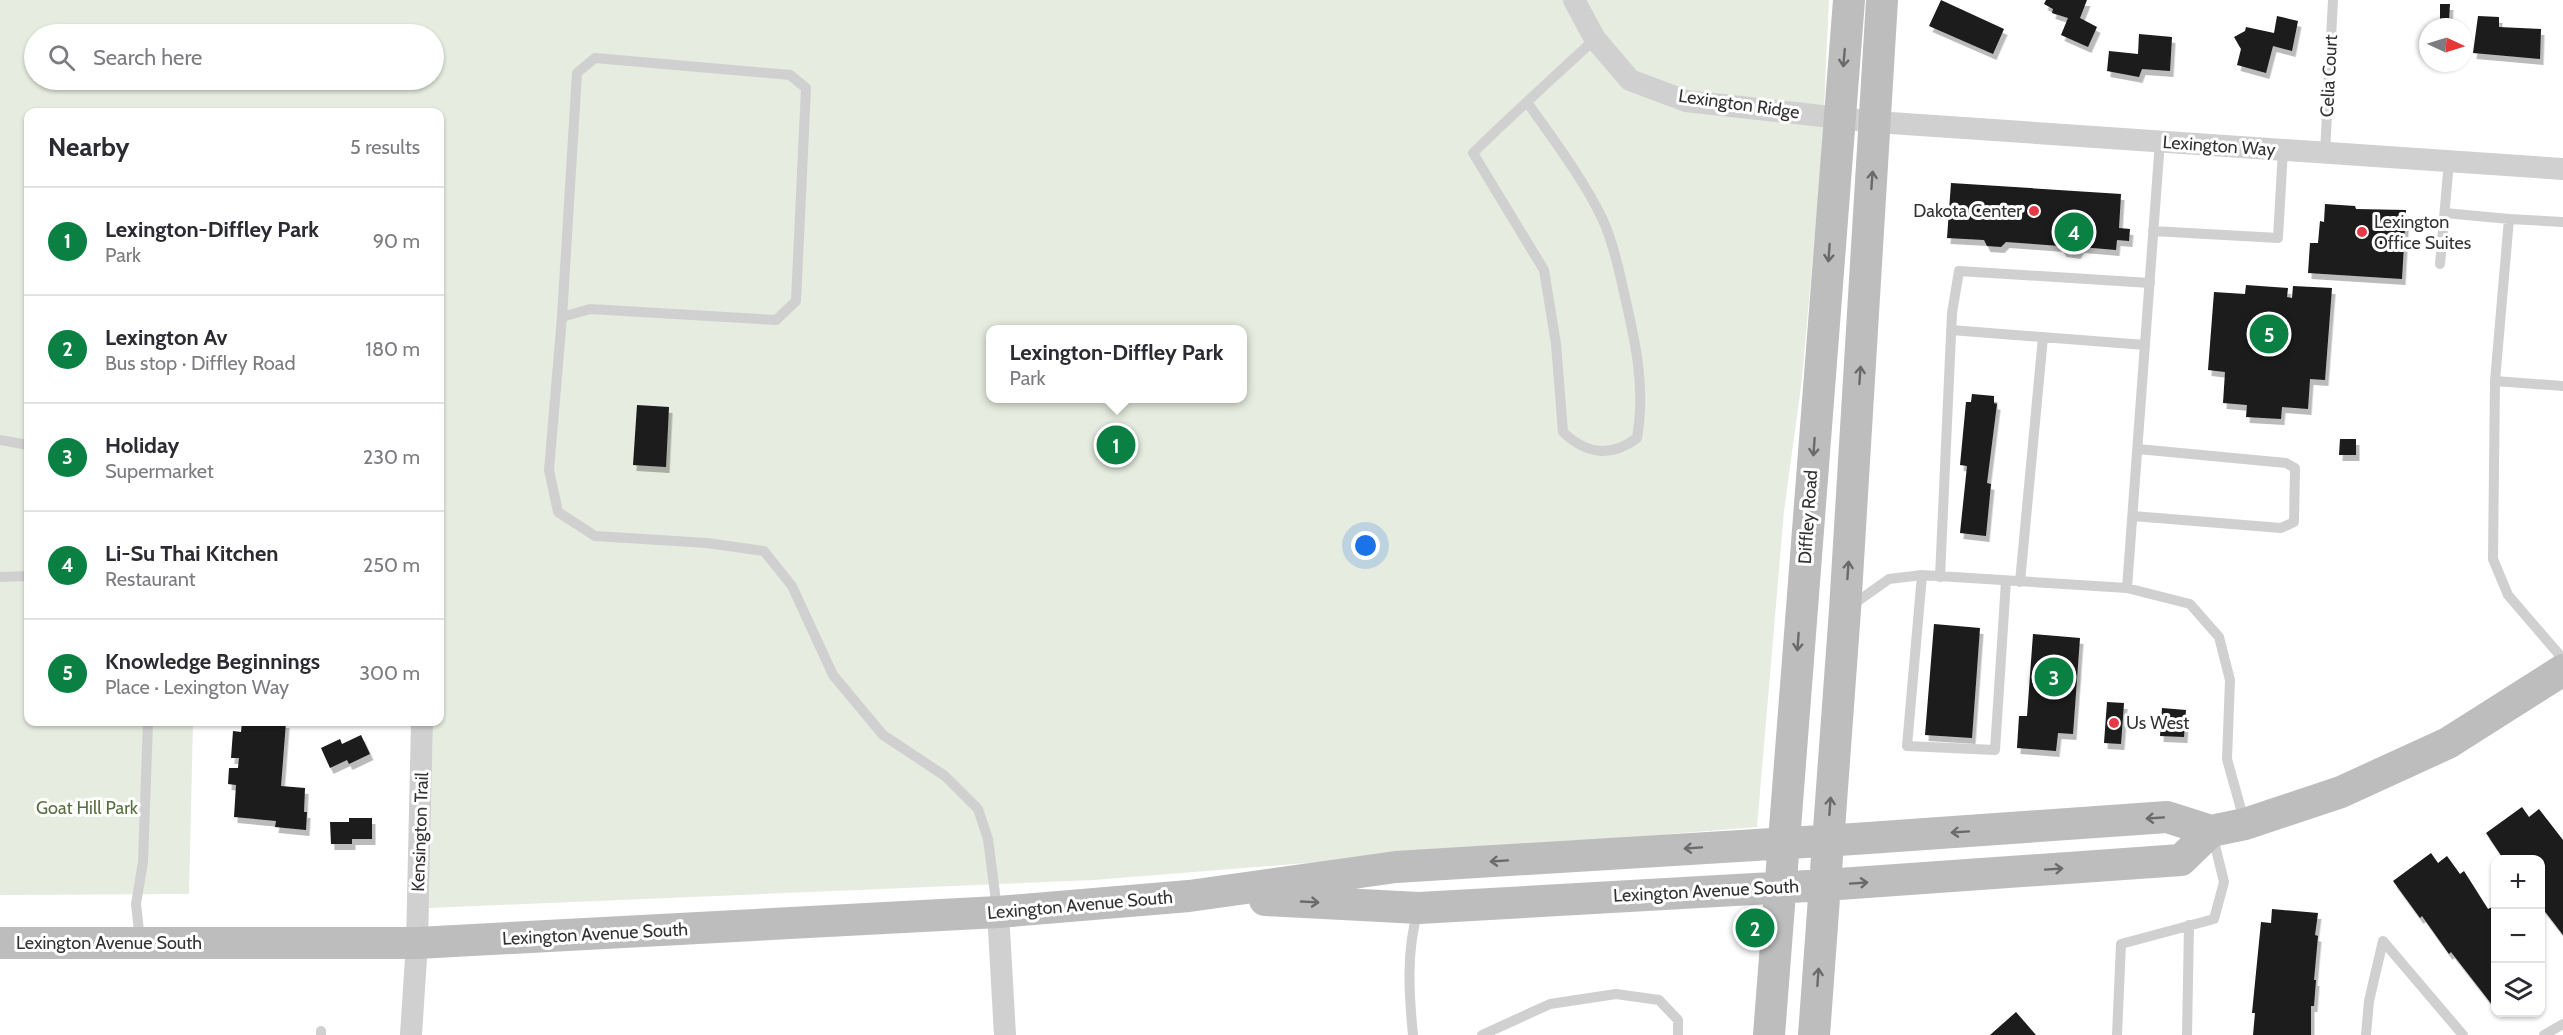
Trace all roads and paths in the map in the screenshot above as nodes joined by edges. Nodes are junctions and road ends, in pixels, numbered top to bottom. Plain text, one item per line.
1 (1574, 0) edge
2 (1849, 0) edge
3 (1882, 0) edge
4 (2332, 0) edge
5 (1595, 39) junction
6 (1527, 102) junction
7 (1840, 118) junction
8 (1876, 122) junction
9 (2160, 141) junction
10 (2283, 150) junction
11 (2325, 153) junction
12 (2449, 161) junction
13 (2563, 169) edge
14 (2445, 213) junction
15 (2509, 219) junction
16 (2563, 222) edge
17 (2153, 231) junction
18 (2440, 264) dead end
19 (2150, 283) junction
20 (562, 317) junction
21 (1951, 330) junction
22 (2043, 337) junction
23 (2145, 345) junction
24 (2495, 381) junction
25 (2563, 386) edge
26 (0, 440) edge
27 (24, 444) edge
28 (2138, 449) junction
29 (2133, 516) junction
30 (1922, 575) junction
31 (24, 576) edge
32 (0, 577) edge
33 (1940, 577) junction
34 (2006, 581) junction
35 (2020, 582) junction
36 (2127, 588) junction
37 (1845, 610) junction
38 (2563, 659) edge
39 (2563, 670) edge
40 (148, 726) edge
41 (422, 726) edge
42 (2245, 824) junction
43 (2211, 831) junction
44 (1828, 841) junction
45 (1783, 842) junction
46 (1825, 885) junction
47 (1780, 888) junction
48 (1189, 896) junction
49 (1419, 908) junction
50 (998, 912) junction
51 (2189, 925) junction
52 (140, 943) junction
53 (417, 943) junction
54 (0, 944) edge
55 (2563, 1024) edge
56 (411, 1035) edge
57 (1005, 1035) edge
58 (1413, 1035) edge
59 (1482, 1035) edge
60 (1678, 1035) edge
61 (1769, 1035) edge
62 (1814, 1035) edge
63 (2117, 1035) edge
64 (2187, 1035) edge
65 (2366, 1035) edge
66 (2463, 1035) edge
67 (2544, 1035) edge

1 - 5 street, Lexington Ridge
2 -> 7 street, Diffley Road
3 - 8 street
4 - 11 lane, Celia Court
5 - 6 lane
5 - 7 street, Lexington Ridge
6 - 6 lane
7 - 8 street, Lexington Ridge
7 -> 45 street, Diffley Road
8 - 9 street, Lexington Way
37 -> 8 street
9 - 10 street, Lexington Way
9 - 17 lane
10 - 11 street, Lexington Way
10 - 17 lane
11 - 12 street, Lexington Way
12 - 13 street, Lexington Way
12 - 14 lane
14 - 15 lane
14 - 18 lane
15 - 16 lane
15 - 24 lane
17 - 19 lane
19 - 21 lane
19 - 23 lane
20 - 20 lane
20 - 50 lane
21 - 22 lane
21 - 33 lane
22 - 23 lane
22 - 35 lane
23 - 28 lane
24 - 25 lane
24 - 38 lane
26 - 27 lane
28 - 29 lane
28 - 29 lane
29 - 36 lane
30 - 33 lane
30 - 34 lane
30 - 37 lane
31 - 32 lane
33 - 34 lane
34 - 35 lane
35 - 36 lane
36 - 42 lane
44 -> 37 street
39 - 42 street, Lexington Avenue South
40 - 52 lane
41 - 53 street, Kensington Trail
42 - 43 street, Lexington Avenue South
43 -> 44 street, Lexington Avenue South
46 -> 43 street, Lexington Avenue South
43 - 51 lane
44 - 45 street, Lexington Avenue South
44 - 46 street
45 - 47 street, Diffley Road
45 -> 48 street, Lexington Avenue South
46 - 47 street, Lexington Avenue South
62 -> 46 street
47 - 49 street, Lexington Avenue South
47 - 61 street, Diffley Road
48 -> 49 street, Lexington Avenue South
48 - 50 street, Lexington Avenue South
49 - 58 lane
50 - 53 street, Lexington Avenue South
50 - 57 street
51 - 63 lane
51 - 64 lane
52 - 53 street, Lexington Avenue South
52 - 54 street, Lexington Avenue South
53 - 56 street, Kensington Trail
55 - 67 lane
59 - 60 lane
65 - 66 lane

